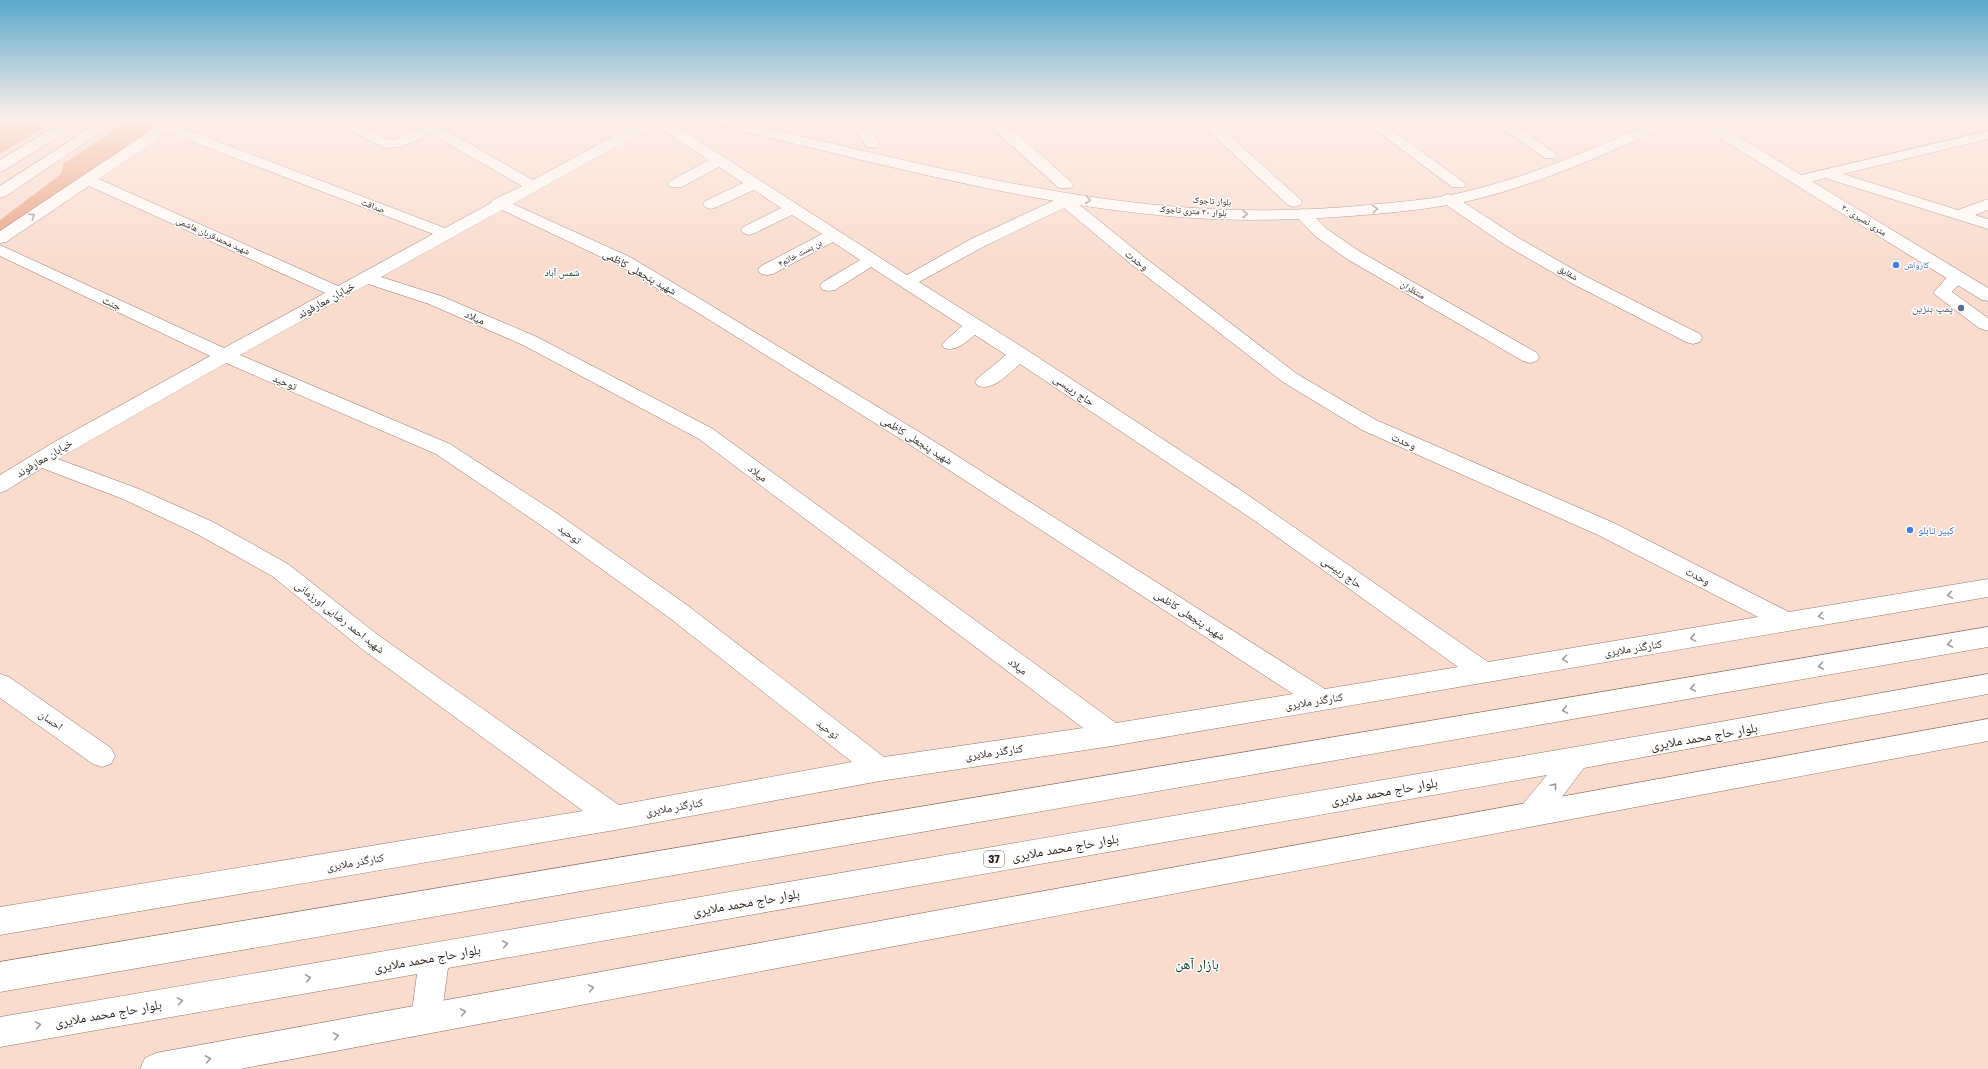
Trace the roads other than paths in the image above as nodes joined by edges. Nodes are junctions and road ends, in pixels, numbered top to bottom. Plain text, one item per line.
1 (37, 169) edge
2 (40, 169) edge
3 (102, 169) edge
4 (285, 169) edge
5 (503, 169) edge
6 (564, 169) edge
7 (704, 169) edge
8 (731, 169) edge
9 (944, 169) edge
10 (967, 169) edge
11 (1042, 169) edge
12 (1257, 169) edge
13 (1437, 169) edge
14 (1512, 169) edge
15 (1554, 169) edge
16 (1781, 169) edge
17 (1848, 169) edge
18 (1827, 174) junction
19 (87, 179) junction
20 (1799, 180) junction
21 (676, 184) dead end
22 (754, 184) junction
23 (1458, 184) junction
24 (533, 186) junction
25 (0, 193) edge
26 (1063, 194) junction
27 (1448, 199) junction
28 (0, 203) edge
29 (499, 204) junction
30 (711, 204) dead end
31 (1988, 204) edge
32 (1299, 208) junction
33 (792, 209) junction
34 (1959, 215) junction
35 (1988, 224) edge
36 (749, 230) dead end
37 (446, 234) junction
38 (833, 235) junction
39 (0, 238) edge
40 (0, 250) edge
41 (872, 260) junction
42 (767, 270) dead end
43 (1957, 277) junction
44 (366, 278) junction
45 (907, 282) junction
46 (829, 286) dead end
47 (339, 293) junction
48 (1988, 296) edge
49 (1988, 325) edge
50 (974, 326) junction
51 (1693, 338) dead end
52 (951, 344) dead end
53 (1020, 354) junction
54 (225, 356) junction
55 (1530, 357) dead end
56 (985, 382) dead end
57 (41, 460) junction
58 (0, 485) edge
59 (1988, 588) edge
60 (1788, 622) junction
61 (1988, 637) edge
62 (1485, 673) junction
63 (0, 684) edge
64 (1988, 684) edge
65 (1322, 700) junction
66 (1988, 730) edge
67 (1112, 735) junction
68 (102, 756) dead end
69 (1576, 758) junction
70 (880, 769) junction
71 (1532, 814) junction
72 (615, 818) junction
73 (0, 921) edge
74 (435, 956) junction
75 (0, 977) edge
76 (426, 1019) junction
77 (0, 1032) edge
78 (156, 1069) edge

1 - 25 main road
2 - 28 main road
3 - 19 main road
4 - 37 main road, صداقت
5 - 24 main road
6 - 24 main road, خیابان معارفوند
7 - 21 main road
8 - 22 main road, حاج رییسی
9 - 26 main road, بلوار ۳۰ متری تاجوک
10 - 26 main road
11 - 26 main road, وحدت
12 - 32 main road, منتظران
13 - 23 main road
14 - 23 main road
15 - 27 main road, بلوار ۳۰ متری تاجوک
16 - 20 main road, ۲۰ متری نصیری
17 - 18 main road
18 - 20 main road
18 - 34 main road
39 -> 19 main road
19 - 47 main road, شهید محمدقربان هاشمی
20 - 43 main road, ۲۰ متری نصیری
22 - 30 main road
22 - 33 main road, حاج رییسی
23 - 32 main road
24 - 29 main road, خیابان معارفوند
26 - 32 main road, بلوار ۳۰ متری تاجوک
26 - 45 main road
26 - 60 main road, وحدت
32 -> 27 main road, بلوار ۳۰ متری تاجوک
27 - 51 main road, شقایق
29 - 37 main road, خیابان معارفوند
29 - 65 main road, شهید پنجعلی کاظمی
31 - 34 main road
32 - 55 main road, منتظران
33 - 36 main road
33 - 38 main road, حاج رییسی
34 - 35 main road
37 - 44 main road, خیابان معارفوند
38 - 41 main road, حاج رییسی
38 - 42 main road, بن بست خاتم۴
40 - 54 main road, جنت
41 - 45 main road, حاج رییسی
41 - 46 main road
43 - 48 main road, ۲۰ متری نصیری
43 - 49 main road
44 - 47 main road, خیابان معارفوند
44 - 67 main road, میلاد
45 - 50 main road, حاج رییسی
47 - 54 main road, خیابان معارفوند
50 - 52 main road
50 - 53 main road, حاج رییسی
53 - 56 main road
53 - 62 main road, حاج رییسی
54 - 57 main road, خیابان معارفوند
54 - 70 main road, توحید
57 - 58 main road, خیابان معارفوند
57 - 72 main road, شهید احمد رضایی اورزمانی
59 -> 60 main road, کنارگذر ملایری
60 -> 62 main road, کنارگذر ملایری
61 -> 75 main road
62 - 65 main road, کنارگذر ملایری
63 - 68 main road, احسان
64 - 69 main road, بلوار حاج محمد ملایری / 37
65 - 67 main road, کنارگذر ملایری
66 - 71 main road
67 - 70 main road, کنارگذر ملایری
71 -> 69 main road
74 -> 69 main road, بلوار حاج محمد ملایری / 37
70 - 72 main road, کنارگذر ملایری
76 -> 71 main road
72 - 73 main road, کنارگذر ملایری
74 - 76 main road
77 -> 74 main road, بلوار حاج محمد ملایری / 37
78 -> 76 main road

